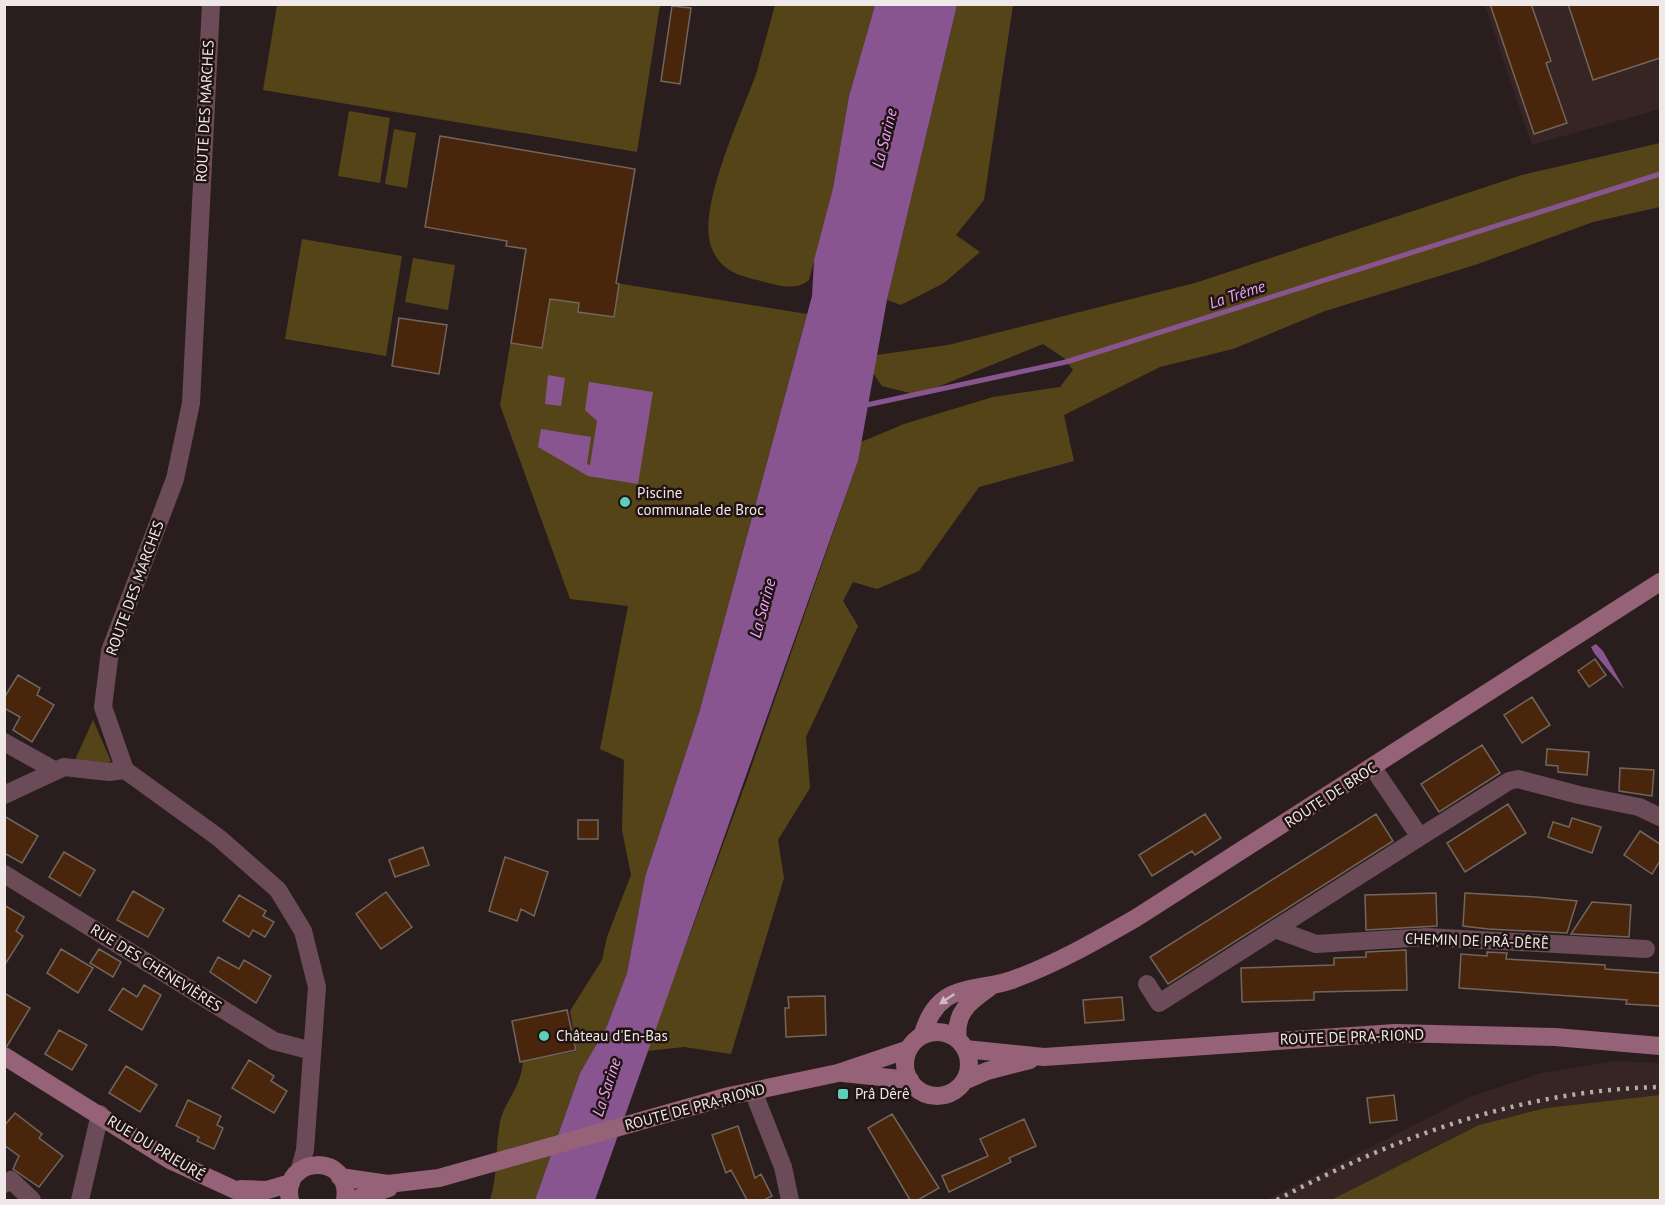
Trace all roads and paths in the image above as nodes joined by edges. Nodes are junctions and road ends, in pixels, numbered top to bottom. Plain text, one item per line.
1 (211, 4) edge
2 (1660, 582) edge
3 (4, 742) edge
4 (1373, 768) junction
5 (125, 770) junction
6 (56, 771) junction
7 (4, 795) edge
8 (1660, 817) edge
9 (1420, 837) junction
10 (4, 874) edge
11 (1275, 930) junction
12 (1646, 949) dead end
13 (1147, 984) dead end
14 (990, 987) junction
15 (916, 1043) junction
16 (962, 1044) junction
17 (1660, 1046) edge
18 (312, 1051) junction
19 (4, 1056) edge
20 (1044, 1057) junction
21 (838, 1073) junction
22 (910, 1080) junction
23 (964, 1081) junction
24 (753, 1091) junction
25 (100, 1114) junction
26 (307, 1124) junction
27 (334, 1172) junction
28 (213, 1181) junction
29 (4, 1184) edge
30 (399, 1184) junction
31 (293, 1185) edge
32 (32, 1200) edge
33 (80, 1200) edge
34 (257, 1200) edge
35 (345, 1200) edge
36 (353, 1200) edge
37 (790, 1200) edge

1 - 5 street, ROUTE DES MARCHES
2 - 4 main road, ROUTE DE BROC
3 - 6 street
4 - 9 street
4 - 14 main road, ROUTE DE BROC
5 - 6 street
5 - 18 street
6 - 7 street
8 - 9 street
9 - 11 street
10 - 18 street, RUE DES CHENEVIÈRES
11 - 12 street, CHEMIN DE PRÂ-DÊRÊ
11 - 13 street
14 -> 15 main road, ROUTE DE BROC
14 - 16 main road, ROUTE DE BROC
15 - 16 main road, ROUTE DE PRA-RIOND
15 - 21 main road, ROUTE DE PRA-RIOND
15 - 22 main road
16 - 20 main road, ROUTE DE PRA-RIOND
16 - 23 main road
17 - 20 main road, ROUTE DE PRA-RIOND
18 - 26 street
19 - 25 main road, RUE DU PRIEURÉ
20 - 23 main road, ROUTE DE PRA-RIOND
21 - 22 main road, ROUTE DE PRA-RIOND
21 - 24 main road, ROUTE DE PRA-RIOND
22 - 23 main road, ROUTE DE PRA-RIOND
24 - 30 main road, ROUTE DE PRA-RIOND
24 - 37 street
25 - 28 main road, RUE DU PRIEURÉ
25 - 33 street, RUE DU PRIEURÉ
26 - 27 street
26 - 31 street
27 - 30 main road
27 - 31 main road, RUE DU PRIEURÉ
27 - 35 main road
28 - 31 main road, RUE DU PRIEURÉ
28 - 34 main road, RUE DU PRIEURÉ
29 - 32 street
30 - 36 main road

